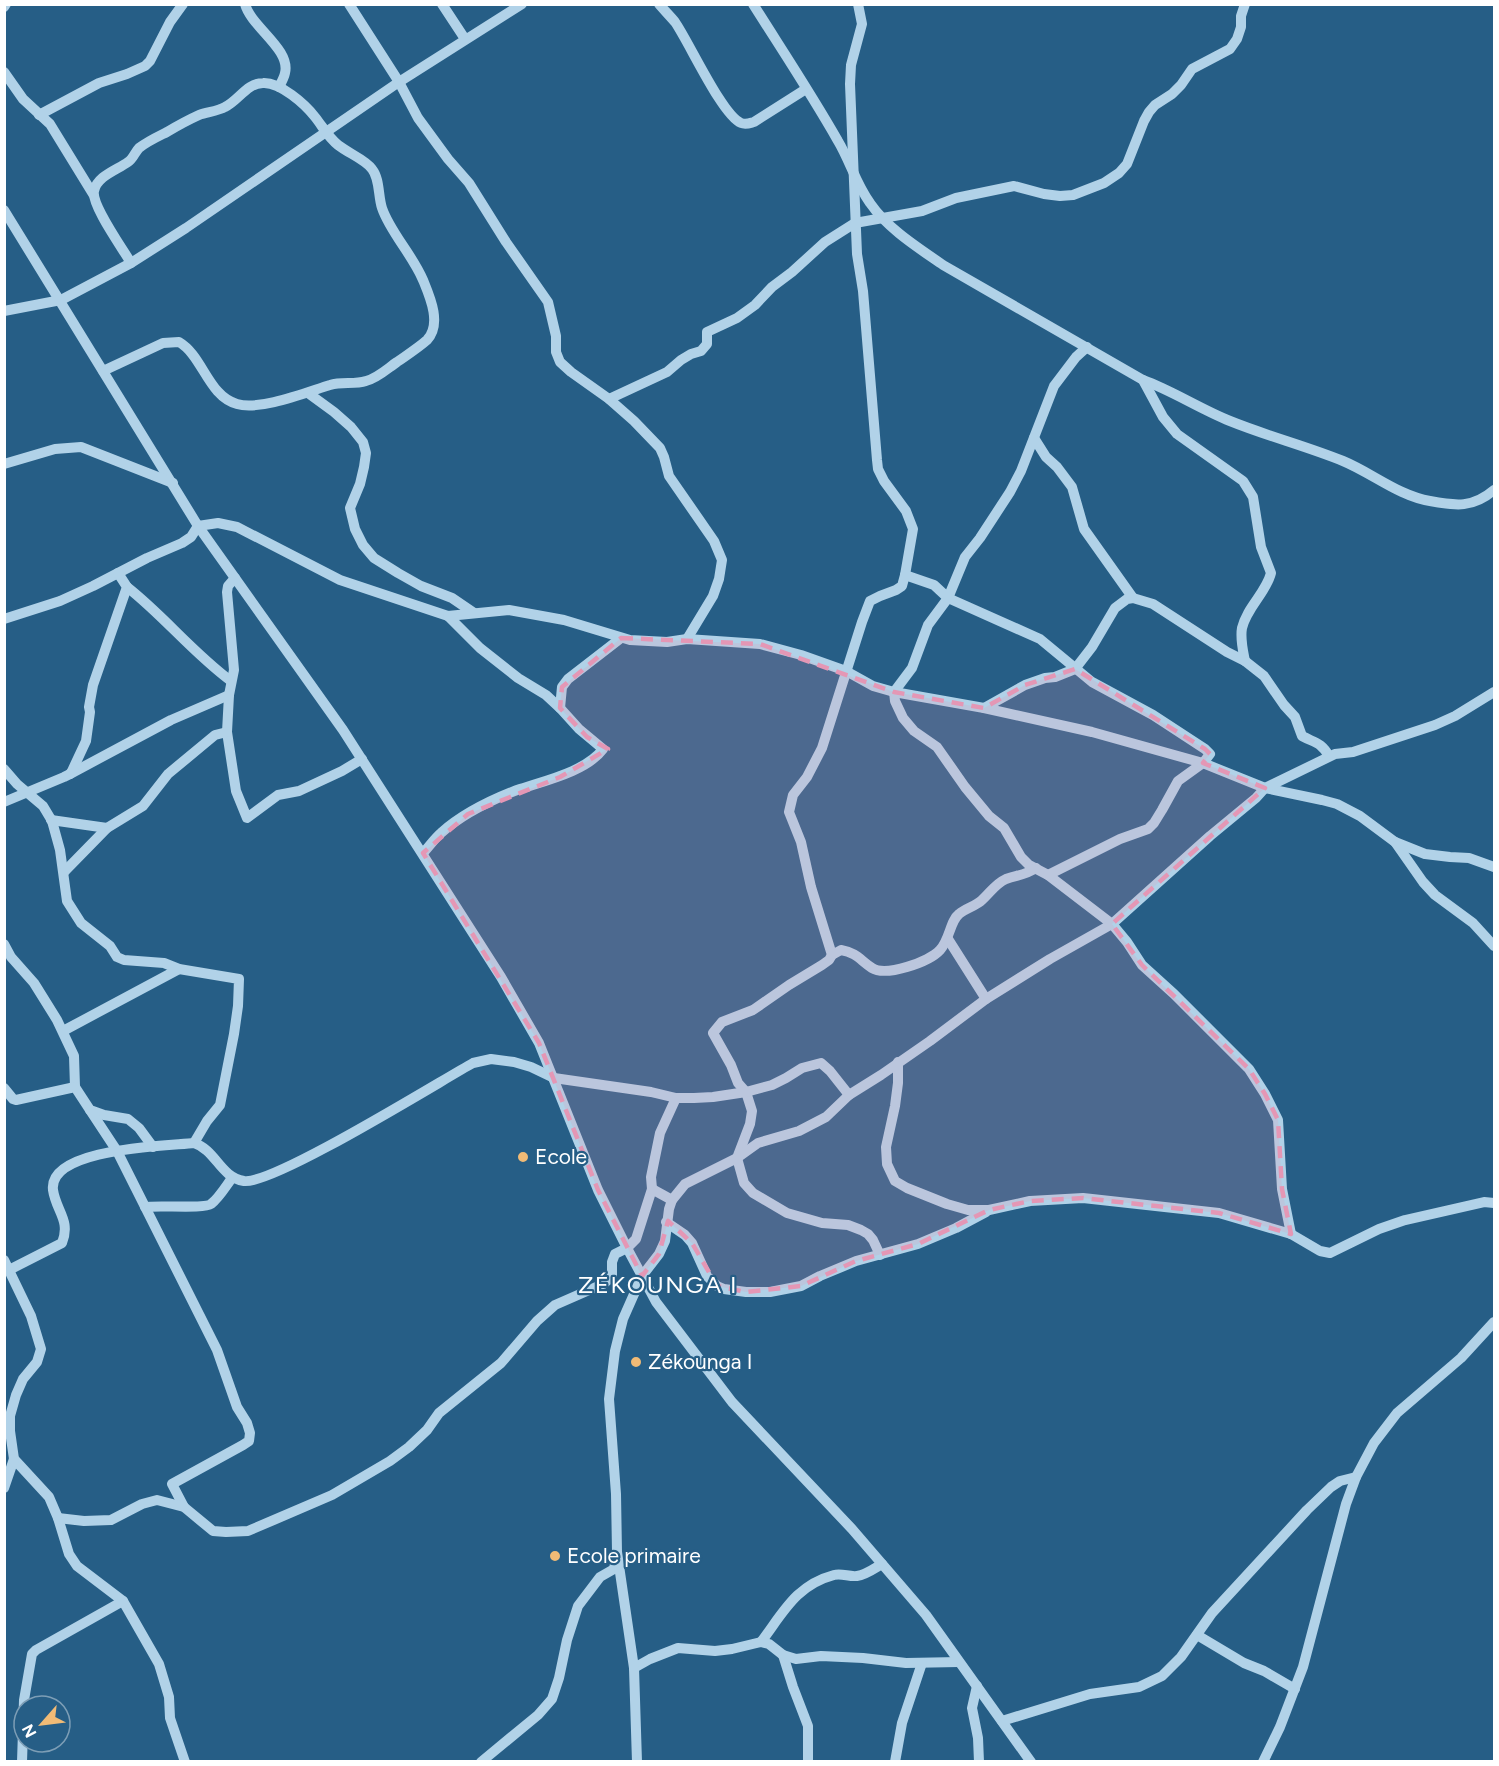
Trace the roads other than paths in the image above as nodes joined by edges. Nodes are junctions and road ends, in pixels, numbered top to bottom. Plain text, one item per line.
1 (183, 4) edge
2 (245, 4) edge
3 (349, 4) edge
4 (442, 4) edge
5 (522, 4) edge
6 (659, 4) edge
7 (753, 4) edge
8 (858, 4) edge
9 (1245, 4) edge
10 (465, 39) junction
11 (4, 72) edge
12 (399, 82) junction
13 (279, 87) junction
14 (807, 89) junction
15 (39, 115) junction
16 (326, 133) junction
17 (854, 174) junction
18 (93, 194) junction
19 (4, 210) edge
20 (883, 218) junction
21 (855, 223) junction
22 (131, 263) junction
23 (61, 300) junction
24 (4, 311) edge
25 (1087, 347) junction
26 (103, 371) junction
27 (1143, 380) junction
28 (308, 393) junction
29 (609, 399) junction
30 (1034, 438) junction
31 (4, 464) edge
32 (173, 483) junction
33 (1494, 490) edge
34 (198, 526) junction
35 (118, 573) junction
36 (905, 575) junction
37 (235, 578) junction
38 (127, 587) junction
39 (948, 598) junction
40 (1133, 598) junction
41 (474, 613) junction
42 (448, 616) junction
43 (4, 619) edge
44 (621, 638) junction
45 (687, 639) junction
46 (1245, 661) junction
47 (1075, 669) junction
48 (846, 671) junction
49 (231, 681) junction
50 (894, 692) junction
51 (1494, 692) edge
52 (229, 695) junction
53 (560, 708) junction
54 (984, 708) junction
55 (227, 732) junction
56 (1329, 756) junction
57 (362, 759) junction
58 (1203, 763) junction
59 (4, 770) edge
60 (69, 774) junction
61 (1265, 788) junction
62 (27, 792) junction
63 (4, 802) edge
64 (51, 820) junction
65 (107, 828) junction
66 (1395, 842) junction
67 (423, 853) junction
68 (1494, 867) edge
69 (1036, 868) junction
70 (64, 872) junction
71 (1048, 875) junction
72 (1112, 924) junction
73 (948, 939) junction
74 (4, 944) edge
75 (1494, 946) edge
76 (832, 954) junction
77 (179, 969) junction
78 (986, 999) junction
79 (63, 1032) junction
80 (898, 1062) junction
81 (554, 1078) junction
82 (75, 1087) junction
83 (4, 1088) edge
84 (746, 1092) junction
85 (849, 1095) junction
86 (676, 1098) junction
87 (90, 1110) junction
88 (194, 1143) junction
89 (153, 1147) junction
90 (117, 1151) junction
91 (737, 1158) junction
92 (232, 1178) junction
93 (652, 1189) junction
94 (672, 1200) junction
95 (1494, 1203) edge
96 (146, 1207) junction
97 (989, 1210) junction
98 (666, 1222) junction
99 (1291, 1234) junction
100 (627, 1248) junction
101 (880, 1255) junction
102 (7, 1265) edge
103 (642, 1276) junction
104 (1494, 1322) edge
105 (14, 1459) junction
106 (1356, 1477) junction
107 (4, 1488) edge
108 (184, 1507) junction
109 (58, 1518) junction
110 (617, 1552) junction
111 (882, 1564) junction
112 (123, 1601) junction
113 (1197, 1635) junction
114 (761, 1642) junction
115 (783, 1655) junction
116 (959, 1662) junction
117 (922, 1663) junction
118 (634, 1668) junction
119 (977, 1686) junction
120 (1295, 1689) junction
121 (1002, 1721) junction
122 (22, 1761) edge
123 (185, 1761) edge
124 (481, 1761) edge
125 (637, 1761) edge
126 (808, 1761) edge
127 (895, 1761) edge
128 (979, 1761) edge
129 (1031, 1761) edge
130 (1263, 1761) edge

1 - 15 street
2 - 13 street
3 - 12 street
4 - 10 street
5 - 10 street
6 - 14 street
7 - 14 street
8 - 17 street
9 - 20 street
10 - 12 street
11 - 15 street
12 - 16 street
12 - 29 street
13 - 16 street
13 - 18 street
14 - 17 street
15 - 18 street
16 - 22 street
16 - 28 street
17 - 20 street
17 - 21 street
18 - 22 street
19 - 23 street
20 - 21 street
20 - 25 street
21 - 29 street
21 - 36 street
22 - 23 street
23 - 24 street
23 - 26 street
25 - 27 street
25 - 30 street
26 - 28 street
26 - 32 street
27 - 33 street
27 - 46 street
28 - 41 street
29 - 45 street
30 - 39 street
30 - 40 street
31 - 32 street
32 - 34 street
34 - 35 street
34 - 37 street
34 - 42 street
35 - 38 street
35 - 43 street
36 - 39 street
36 - 48 street
37 - 49 street
37 - 57 street
38 - 49 street
38 - 60 street
39 - 47 street
39 - 50 street
40 - 46 street
40 - 47 street
41 - 42 street
41 - 44 street
42 - 53 street
44 - 45 street
44 - 53 street
45 - 48 street
46 - 56 street
47 - 54 street
47 - 58 street
48 - 50 street
48 - 76 street
49 - 52 street
50 - 54 street
50 - 69 street
51 - 56 street
52 - 55 street
52 - 60 street
53 - 67 street
54 - 58 street
55 - 57 street
55 - 65 street
56 - 61 street
57 - 67 street
58 - 61 street
58 - 71 street
59 - 62 street
60 - 62 street
61 - 66 street
61 - 72 street
62 - 63 street
62 - 64 street
64 - 65 street
64 - 70 street
65 - 70 street
66 - 68 street
66 - 75 street
67 - 81 street
69 - 71 street
69 - 73 street
70 - 77 street
71 - 72 street
72 - 78 street
72 - 99 street
73 - 76 street
73 - 78 street
74 - 79 street
76 - 84 street
77 - 79 street
77 - 88 street
78 - 80 street
79 - 82 street
80 - 85 street
80 - 97 street
81 - 86 street
81 - 92 street
81 - 100 street
82 - 83 street
82 - 87 street
84 - 85 street
84 - 86 street
84 - 91 street
85 - 91 street
86 - 93 street
87 - 89 street
87 - 90 street
88 - 89 street
88 - 92 street
89 - 90 street
90 - 96 street
90 - 102 street
91 - 94 street
91 - 101 street
92 - 96 street
93 - 94 street
93 - 100 street
94 - 98 street
95 - 99 street
96 - 108 street
97 - 99 street
97 - 101 street
98 - 101 street
98 - 103 street
100 - 103 street
100 - 108 street
102 - 105 street
103 - 110 street
103 - 111 street
104 - 106 street
105 - 107 street
105 - 109 street
106 - 113 street
106 - 120 street
108 - 109 street
109 - 112 street
110 - 118 street
110 - 124 street
111 - 114 street
111 - 116 street
112 - 122 street
112 - 123 street
113 - 120 street
113 - 121 street
114 - 115 street
114 - 118 street
115 - 117 street
115 - 126 street
116 - 117 street
116 - 119 street
117 - 127 street
118 - 125 street
119 - 121 street
119 - 128 street
120 - 130 street
121 - 129 street

